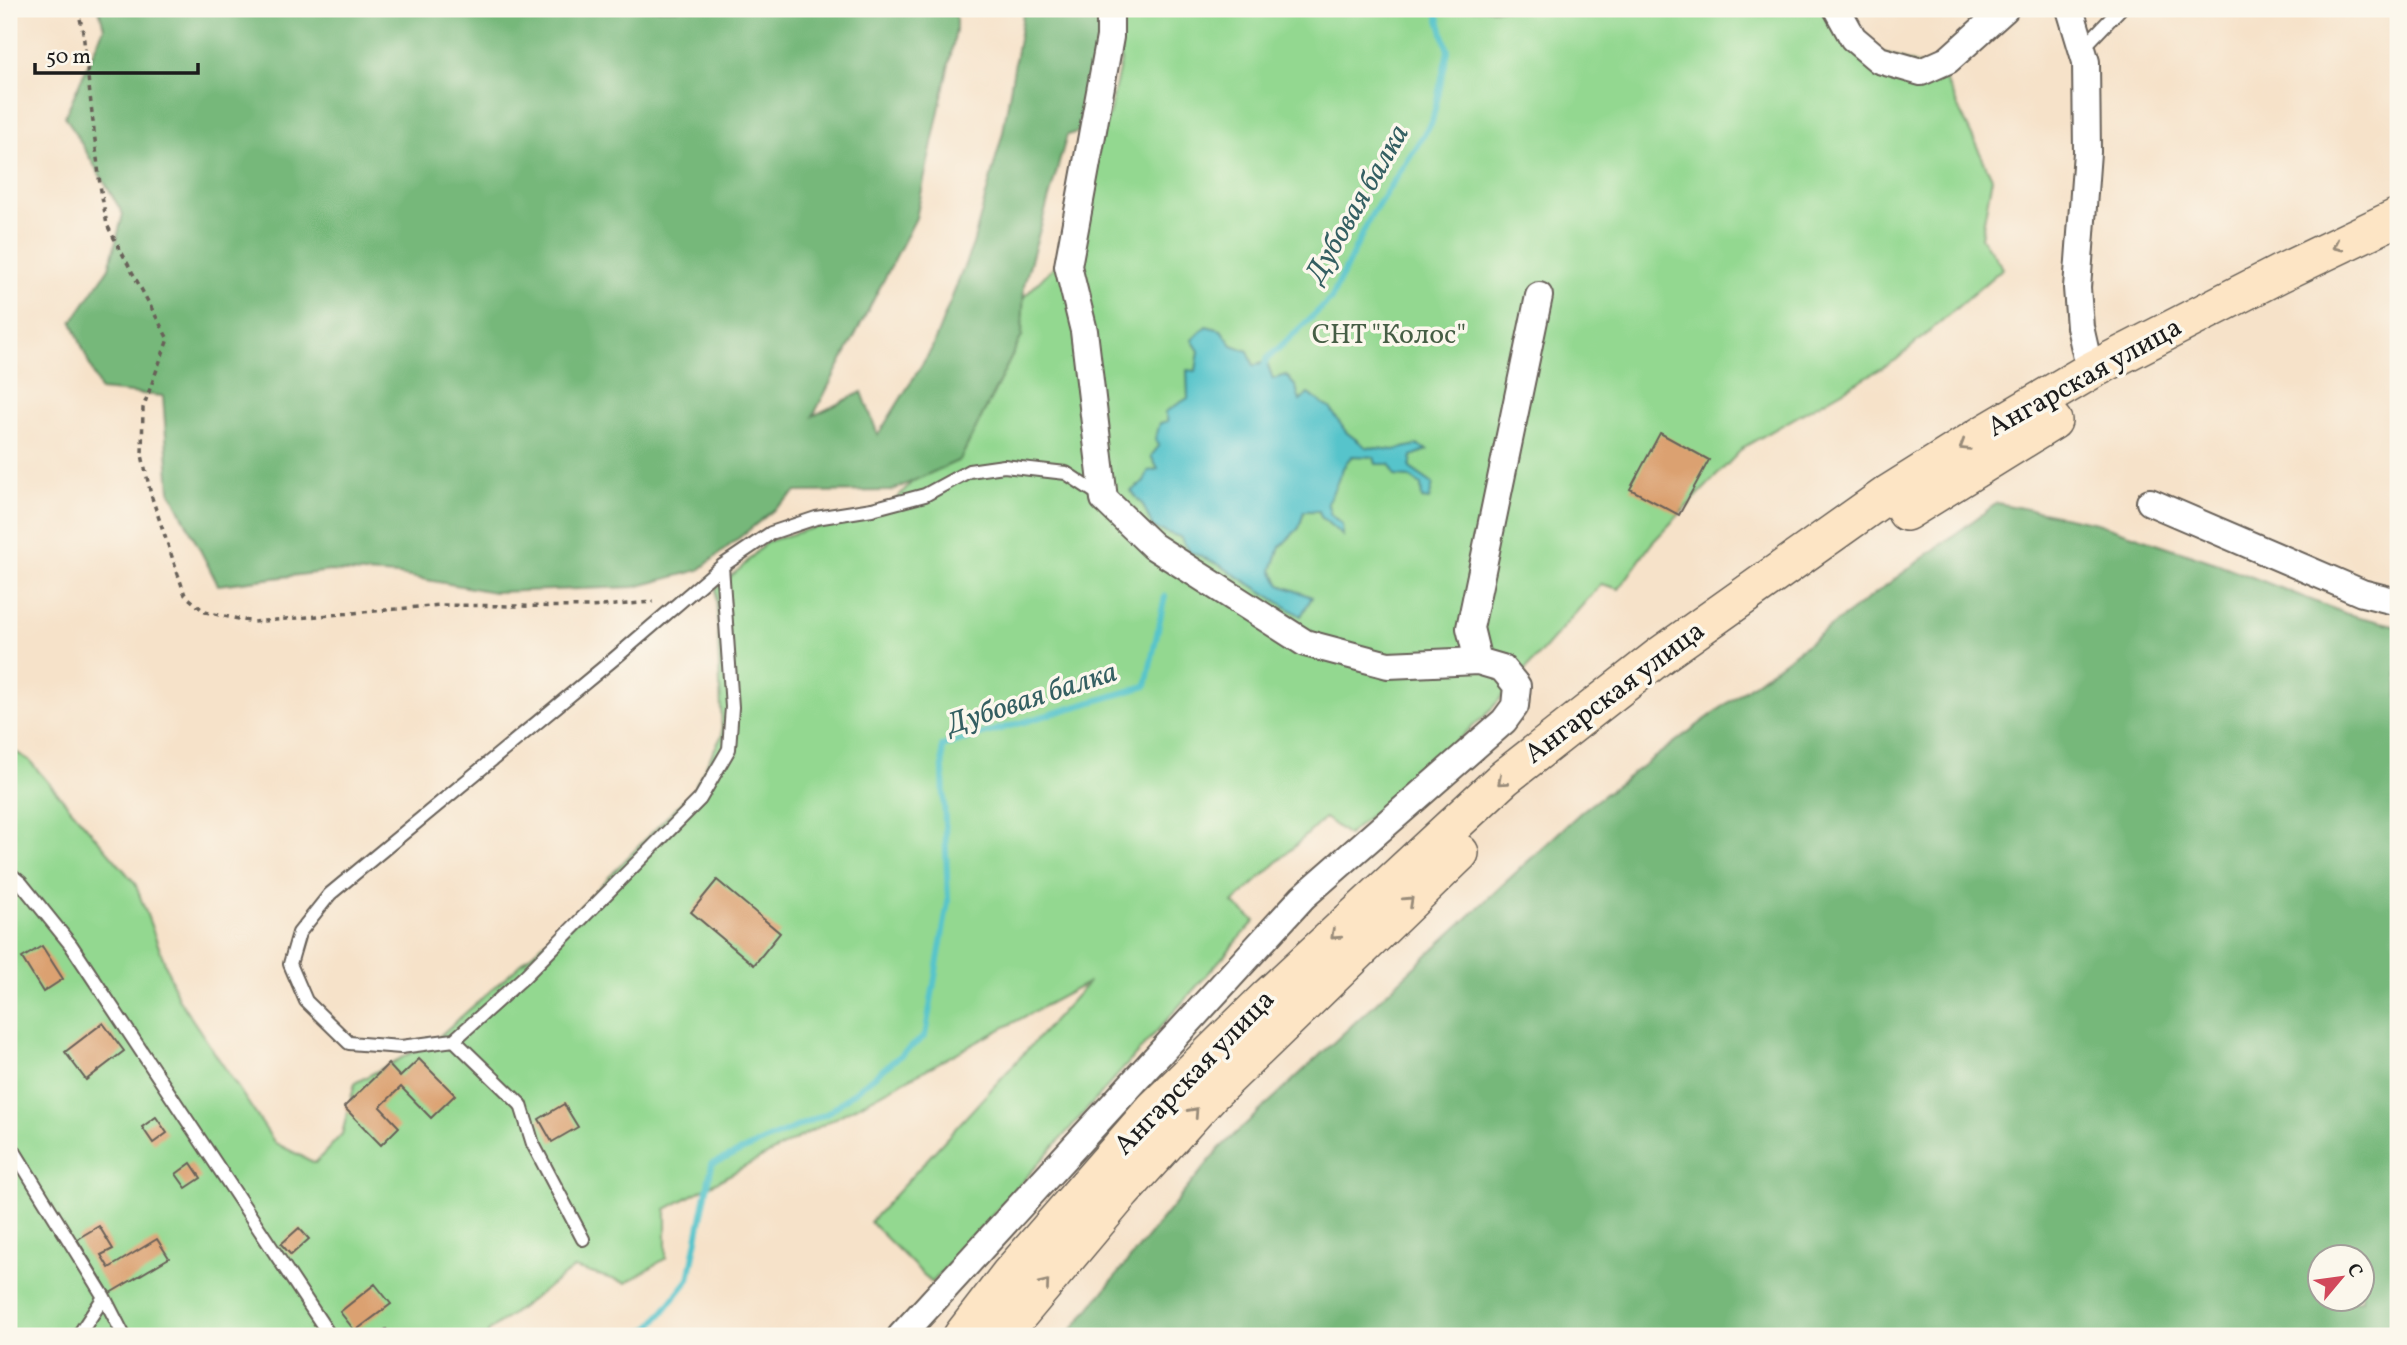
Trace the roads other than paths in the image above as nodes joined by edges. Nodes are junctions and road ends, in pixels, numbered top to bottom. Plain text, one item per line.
1 (1110, 9) edge
2 (1837, 9) edge
3 (2006, 9) edge
4 (2070, 9) edge
5 (2119, 9) edge
6 (2081, 49) junction
7 (2398, 217) edge
8 (2398, 245) edge
9 (1539, 296) dead end
10 (2090, 371) junction
11 (1104, 499) junction
12 (2150, 502) dead end
13 (722, 566) junction
14 (2398, 602) edge
15 (1478, 661) junction
16 (9, 873) edge
17 (454, 1040) junction
18 (9, 1143) edge
19 (583, 1239) dead end
20 (104, 1297) junction
21 (78, 1336) edge
22 (124, 1336) edge
23 (330, 1336) edge
24 (901, 1336) edge
25 (962, 1336) edge
26 (1001, 1336) edge

1 - 11 street
2 - 3 street
4 - 6 street
5 - 6 lane
6 - 10 street
7 -> 10 main road, Ангарская улица
26 -> 8 main road, Ангарская улица
9 - 15 street
10 -> 25 main road, Ангарская улица
11 - 13 lane
11 - 15 street
12 - 14 street
13 - 17 lane
13 - 17 lane
15 - 24 street
16 - 23 lane
17 - 19 lane
18 - 20 lane
20 - 21 lane
20 - 22 lane

